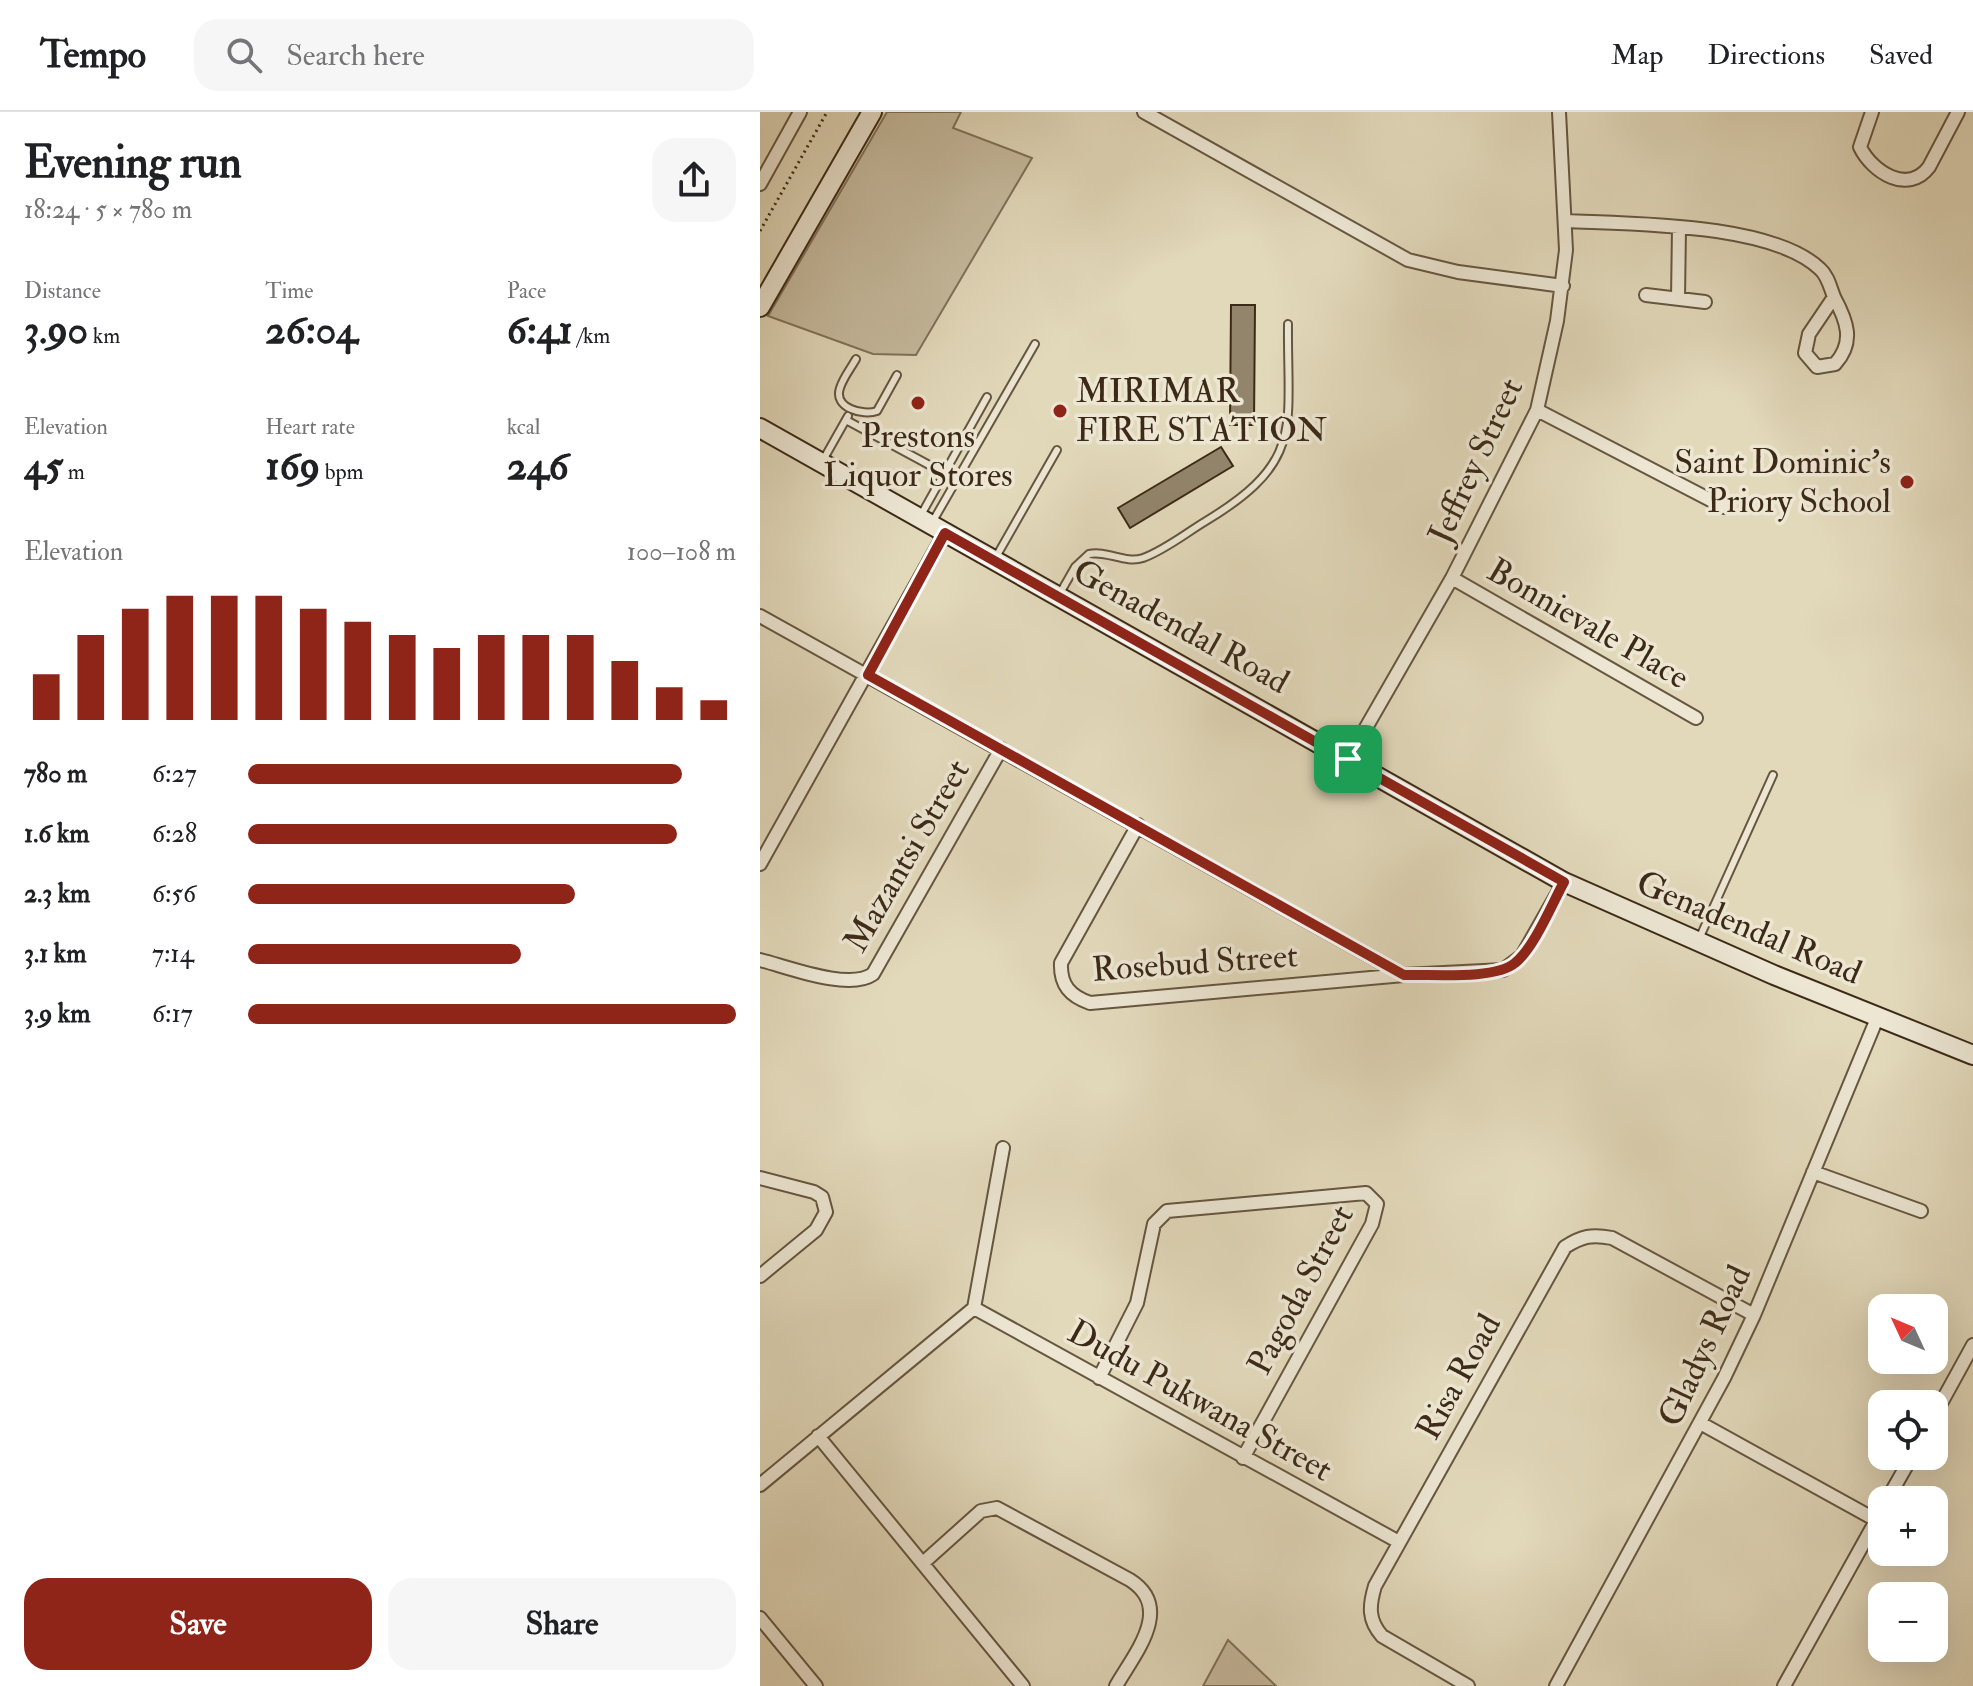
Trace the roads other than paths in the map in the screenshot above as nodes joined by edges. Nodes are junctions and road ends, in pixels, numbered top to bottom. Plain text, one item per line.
1 (800, 112) edge
2 (872, 112) edge
3 (1144, 112) edge
4 (1559, 112) edge
5 (1872, 112) edge
6 (1958, 112) edge
7 (760, 184) edge
8 (1567, 221) junction
9 (1679, 227) junction
10 (1563, 286) junction
11 (1646, 295) dead end
12 (1834, 297) junction
13 (1678, 299) junction
14 (1705, 302) dead end
15 (760, 307) edge
16 (1288, 324) dead end
17 (1035, 344) dead end
18 (856, 359) dead end
19 (897, 375) dead end
20 (987, 397) dead end
21 (852, 410) junction
22 (1537, 410) junction
23 (846, 420) junction
24 (760, 428) edge
25 (1057, 450) dead end
26 (821, 462) junction
27 (944, 473) junction
28 (1724, 507) dead end
29 (932, 525) junction
30 (994, 560) junction
31 (1452, 578) junction
32 (1059, 595) junction
33 (760, 616) edge
34 (868, 675) junction
35 (1696, 718) dead end
36 (1001, 749) junction
37 (1348, 759) junction
38 (1773, 775) dead end
39 (1138, 825) junction
40 (760, 864) edge
41 (1564, 882) junction
42 (1697, 943) junction
43 (760, 960) edge
44 (1404, 975) junction
45 (1878, 1016) junction
46 (1973, 1055) edge
47 (1003, 1148) dead end
48 (1813, 1172) junction
49 (760, 1178) edge
50 (1921, 1211) dead end
51 (760, 1276) edge
52 (974, 1308) junction
53 (1754, 1315) junction
54 (1973, 1345) edge
55 (1099, 1378) junction
56 (1948, 1391) edge
57 (1702, 1424) junction
58 (818, 1436) junction
59 (1243, 1458) junction
60 (760, 1485) edge
61 (1868, 1509) edge
62 (1868, 1535) edge
63 (1399, 1542) junction
64 (923, 1563) junction
65 (760, 1618) edge
66 (816, 1686) edge
67 (1023, 1686) edge
68 (1116, 1686) edge
69 (1468, 1686) edge
70 (1556, 1686) edge
71 (1784, 1686) edge

1 - 7 street
2 - 15 street
3 - 10 street
4 - 8 street, Jeffrey Street
5 - 6 street
8 - 9 street
8 - 10 street, Jeffrey Street
9 - 12 street
9 - 13 street
10 - 22 street, Jeffrey Street
11 - 13 street
12 - 12 street
13 - 14 street
16 - 32 lane
17 - 29 lane
18 - 21 lane
19 - 21 lane
20 - 27 lane
21 - 23 lane
22 - 28 street
22 - 31 street, Jeffrey Street
23 - 26 lane
23 - 27 lane
24 - 26 street, Genadendal Road
25 - 30 lane
26 - 29 street, Genadendal Road
27 - 29 lane
29 - 30 street, Genadendal Road
29 - 34 street
30 - 32 street, Genadendal Road
31 - 35 street, Bonnievale Place
31 - 37 street, Jeffrey Street
32 - 37 street, Genadendal Road
33 - 34 street
34 - 36 street
34 - 40 street
36 - 39 street
36 - 43 street, Mazantsi Street
37 - 41 street, Genadendal Road
38 - 42 lane
39 - 44 street
39 - 44 street, Rosebud Street
41 - 42 street, Genadendal Road
41 - 44 street, Rosebud Street
42 - 45 street, Genadendal Road
45 - 46 street, Genadendal Road
45 - 48 street, Gladys Road
47 - 52 street
48 - 50 street
48 - 53 street, Gladys Road
49 - 51 street
52 - 55 street, Dudu Pukwana Street
52 - 58 street
53 - 57 street, Gladys Road
53 - 63 street, Risa Road
54 - 56 street
55 - 59 street, Dudu Pukwana Street
55 - 59 street, Pagoda Street
57 - 61 street
57 - 70 street, Gladys Road
58 - 60 street
58 - 64 street
59 - 63 street, Dudu Pukwana Street
62 - 71 street
63 - 69 street, Risa Road
64 - 67 street
64 - 68 street
65 - 66 street

